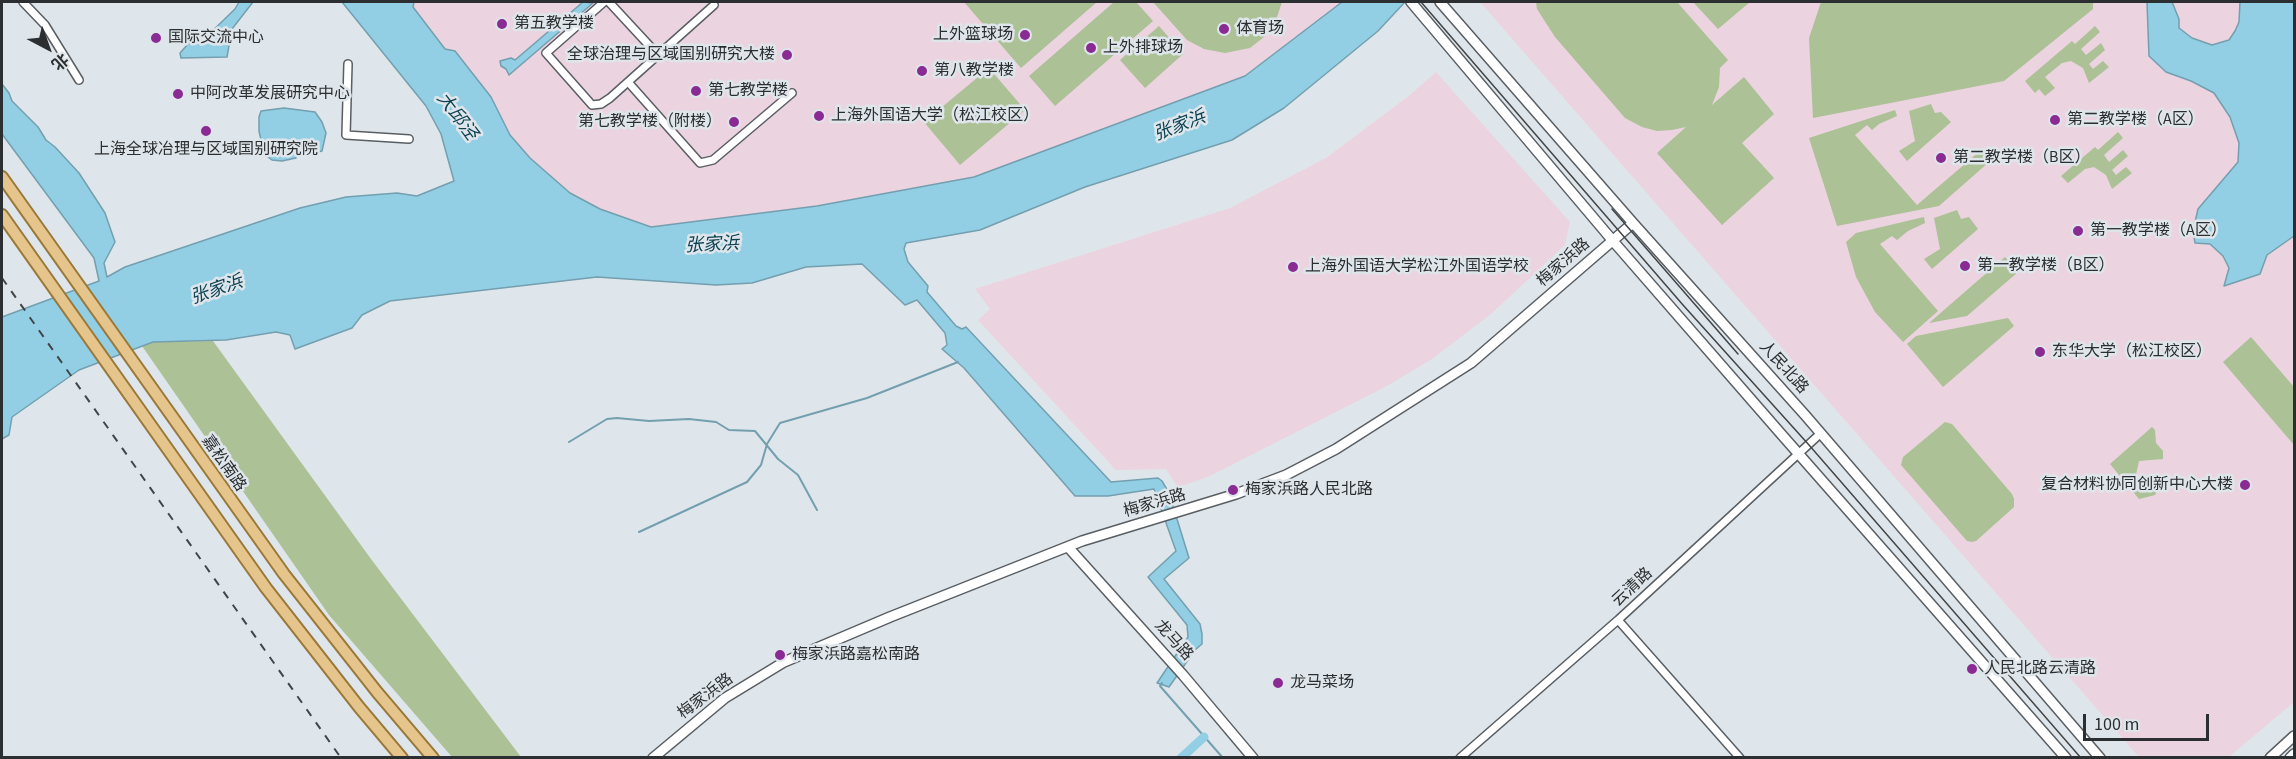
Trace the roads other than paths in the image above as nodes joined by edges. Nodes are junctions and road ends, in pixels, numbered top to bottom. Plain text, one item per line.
1 (23, 2) edge
2 (604, 2) edge
3 (609, 2) edge
4 (1440, 2) edge
5 (714, 4) dead end
6 (1414, 4) edge
7 (658, 55) junction
8 (348, 64) dead end
9 (79, 80) dead end
10 (628, 82) junction
11 (792, 93) dead end
12 (409, 139) dead end
13 (2, 177) edge
14 (2, 215) edge
15 (1633, 223) junction
16 (1613, 241) junction
17 (1821, 433) junction
18 (1798, 454) junction
19 (1068, 547) junction
20 (1618, 620) junction
21 (2295, 736) edge
22 (2295, 754) edge
23 (402, 758) edge
24 (433, 758) edge
25 (653, 758) edge
26 (1253, 758) edge
27 (1460, 758) edge
28 (1740, 758) edge
29 (2066, 758) edge
30 (2100, 758) edge
31 (2271, 758) edge
32 (2290, 758) edge

1 - 9 street
2 - 10 street
3 - 7 street
4 - 15 main road, 人民北路
5 - 7 street
6 - 16 main road
7 - 10 street
8 - 12 street
10 - 11 street
13 - 24 main road, 嘉松南路
14 - 23 main road
15 - 16 main road, 梅家浜路
15 - 17 main road, 人民北路
16 - 18 main road
16 - 19 main road, 梅家浜路
17 - 18 street, 云清路
17 - 30 main road, 人民北路
18 - 20 street, 云清路
18 - 29 main road
19 - 25 main road, 梅家浜路
19 - 26 main road, 龙马路
20 - 27 street, 云清路
20 - 28 street
21 - 31 main road
22 - 32 main road

